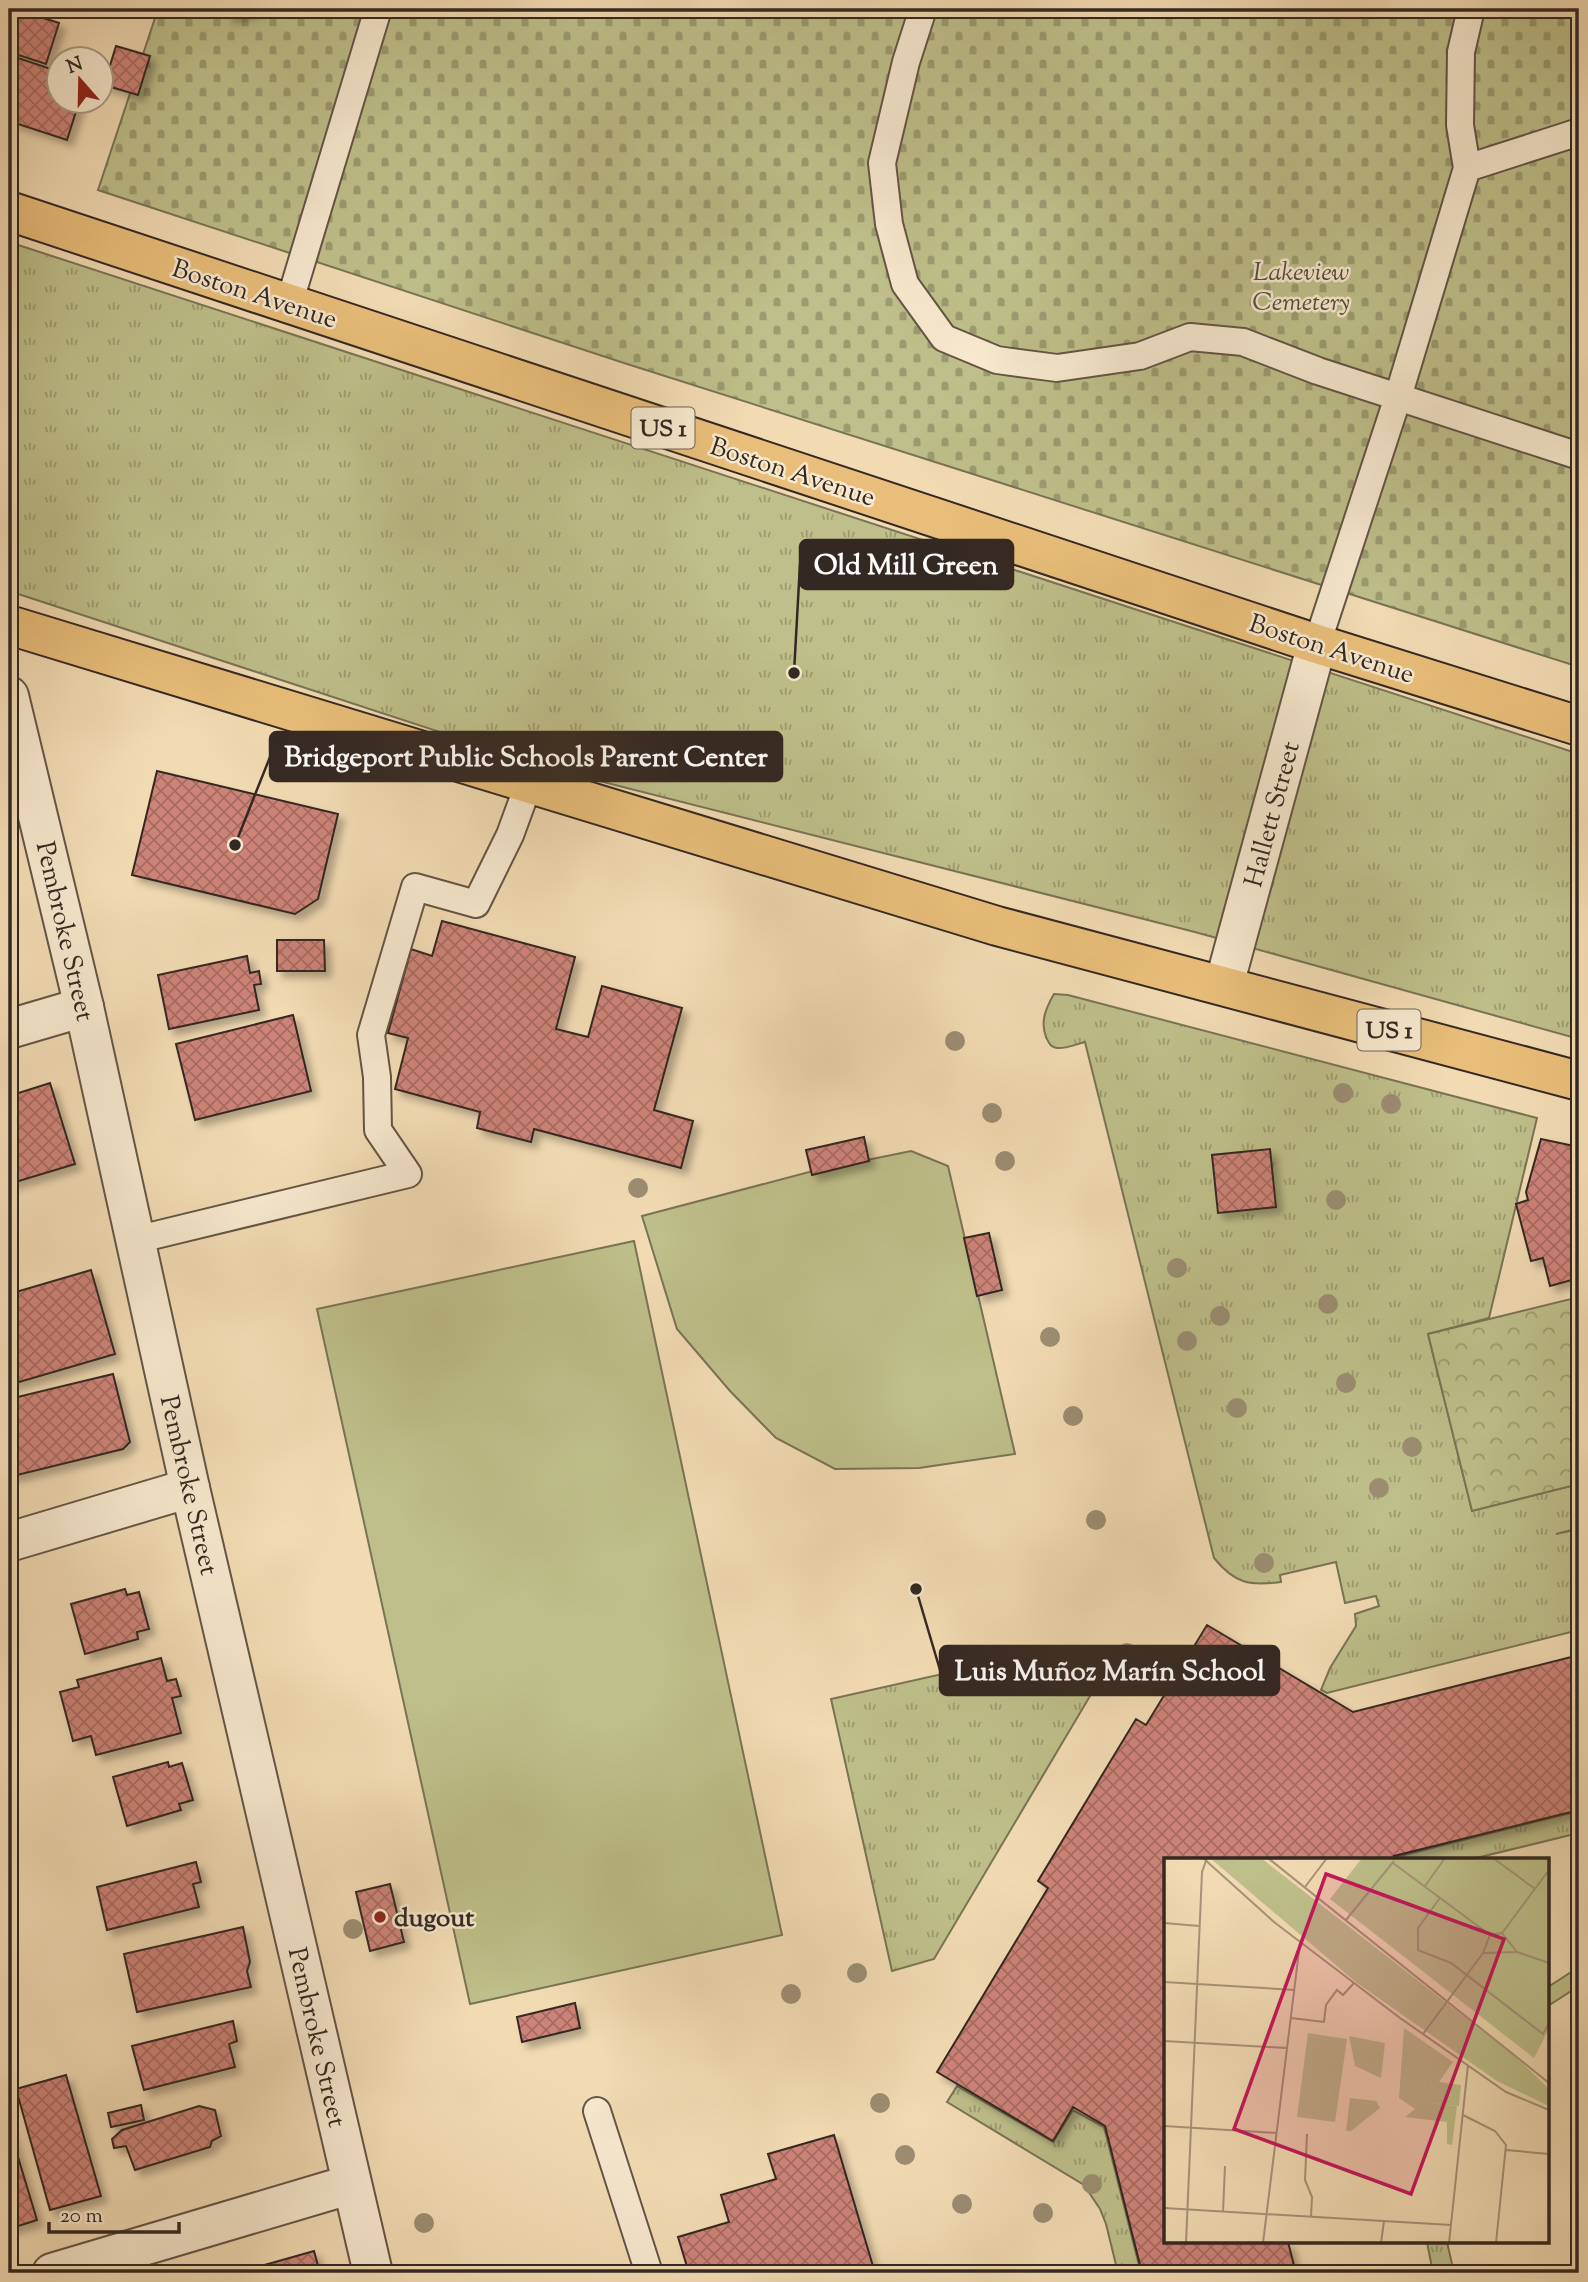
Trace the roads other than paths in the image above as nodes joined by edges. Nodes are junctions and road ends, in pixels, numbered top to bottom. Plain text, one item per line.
1 (378, 9) edge
2 (923, 9) edge
3 (1471, 9) edge
4 (1579, 132) edge
5 (1467, 168) junction
6 (9, 211) edge
7 (289, 304) junction
8 (1398, 397) junction
9 (1579, 456) edge
10 (9, 625) edge
11 (1317, 644) junction
12 (9, 696) edge
13 (1579, 726) edge
14 (529, 783) junction
15 (1224, 985) junction
16 (84, 1007) junction
17 (9, 1029) edge
18 (1579, 1081) edge
19 (135, 1240) junction
20 (190, 1488) junction
21 (9, 1542) edge
22 (597, 2110) dead end
23 (352, 2184) junction
24 (52, 2273) edge
25 (373, 2273) edge
26 (649, 2273) edge

1 - 7 lane
2 - 8 lane
3 - 5 lane
4 - 5 lane
5 - 8 lane
6 - 7 main road, Boston Avenue / US 1
7 - 11 main road, Boston Avenue / US 1
8 - 9 lane
8 - 11 lane
10 - 14 main road, US 1
11 - 13 main road, Boston Avenue / US 1
11 - 15 street, Hallett Street
12 - 16 street, Pembroke Street
14 - 15 main road, US 1
14 - 19 lane
15 - 18 main road, US 1
16 - 17 street
16 - 19 street, Pembroke Street
19 - 20 street, Pembroke Street
20 - 21 street
20 - 23 street, Pembroke Street
22 - 26 lane
23 - 24 street
23 - 25 street, Pembroke Street

